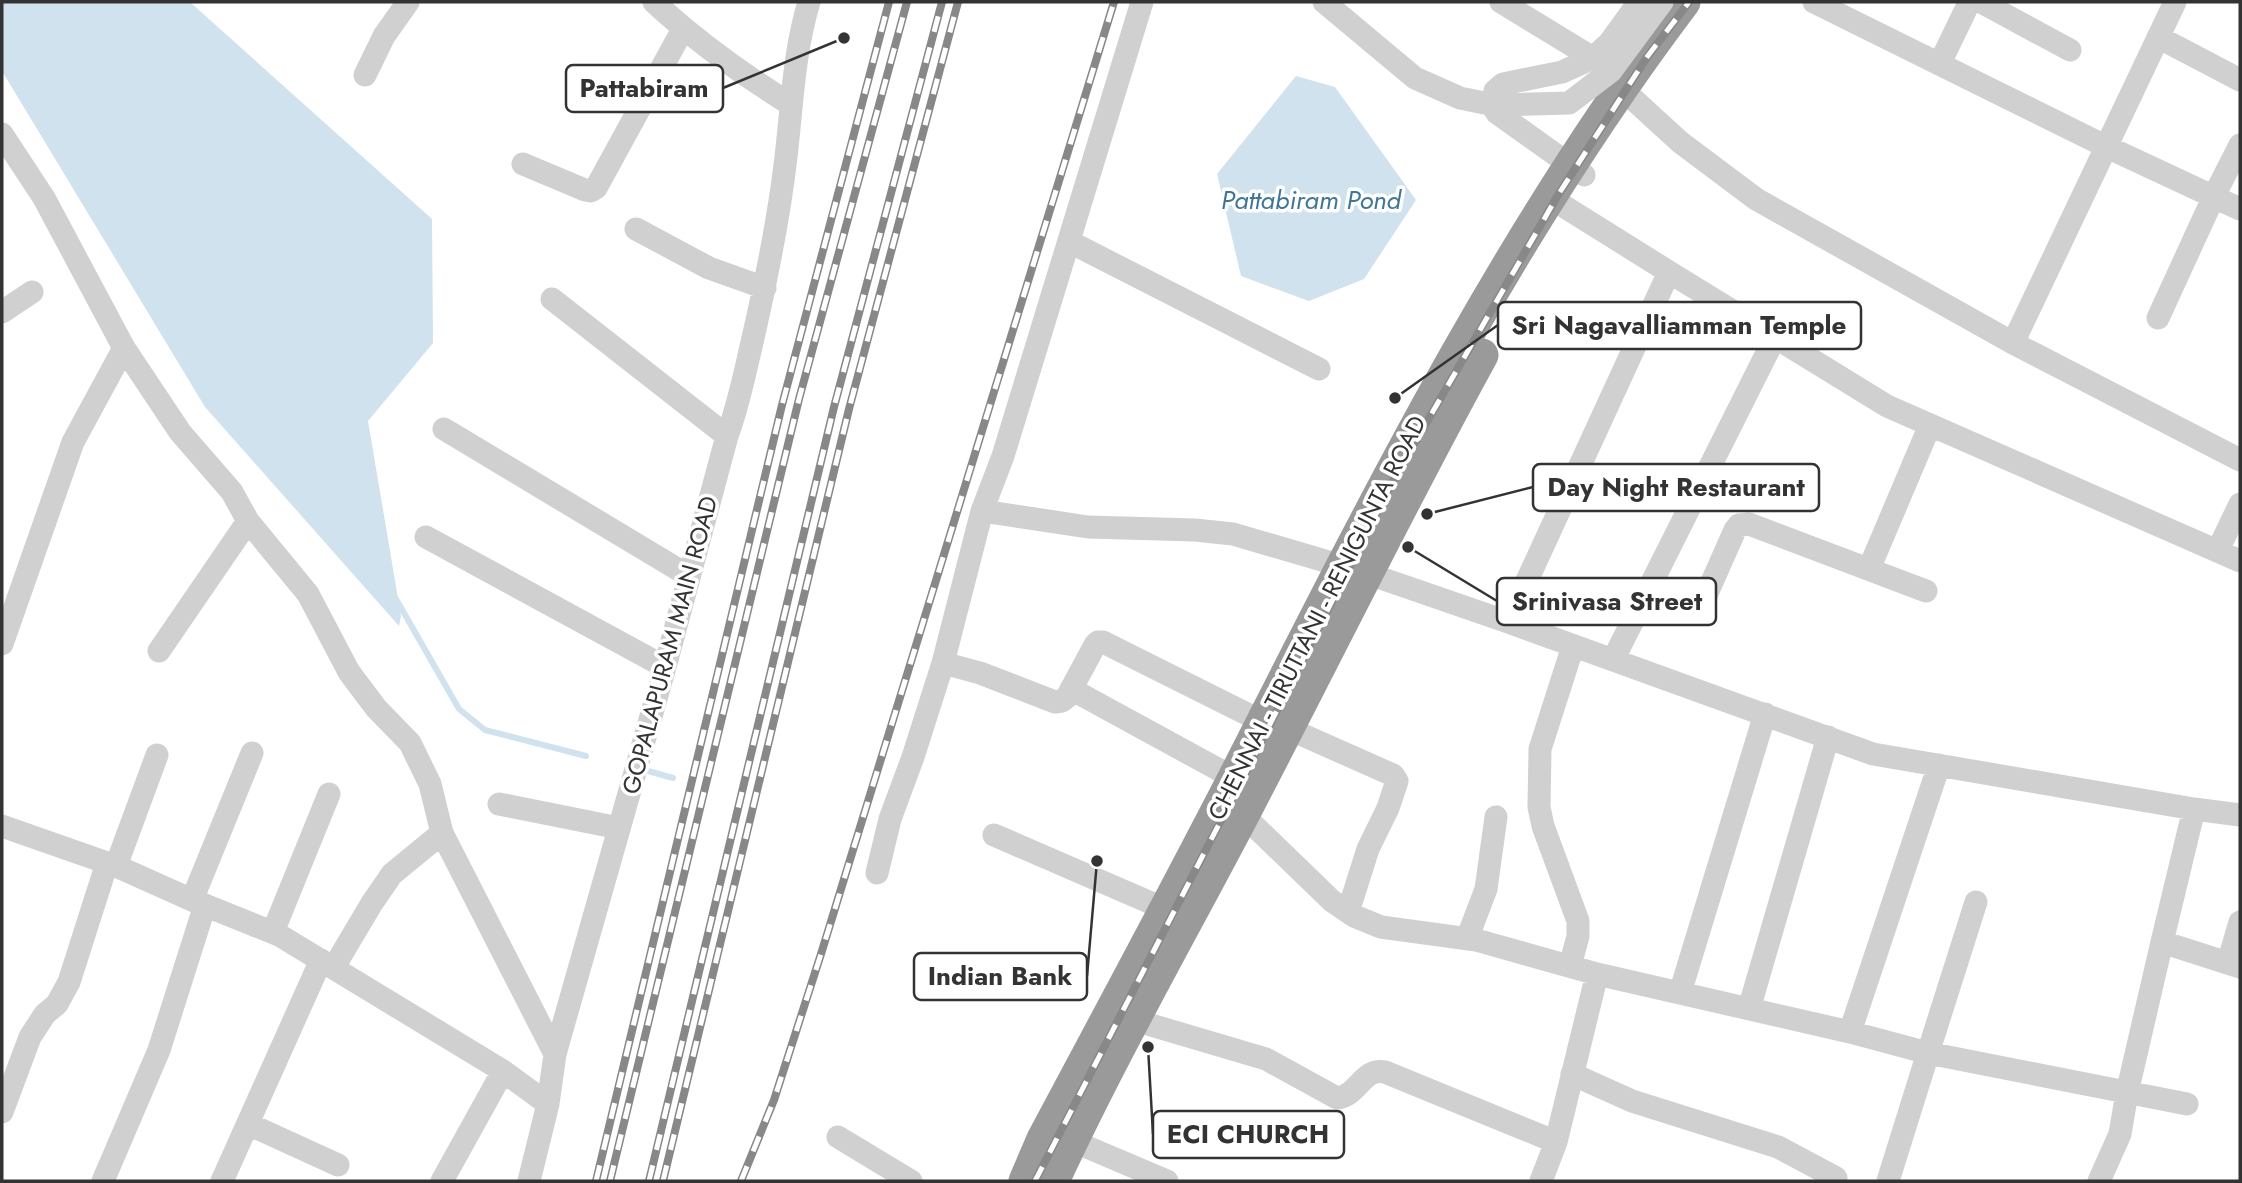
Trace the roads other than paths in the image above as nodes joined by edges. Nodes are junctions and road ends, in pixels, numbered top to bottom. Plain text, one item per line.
1 (408, 2) edge
2 (654, 2) edge
3 (809, 2) edge
4 (1142, 2) edge
5 (1324, 2) edge
6 (1501, 2) edge
7 (1639, 2) edge
8 (1662, 2) edge
9 (1684, 2) edge
10 (1706, 2) edge
11 (1814, 2) edge
12 (1972, 2) edge
13 (1980, 2) edge
14 (2175, 2) edge
15 (683, 29) junction
16 (2158, 37) junction
17 (2070, 50) dead end
18 (1593, 58) junction
19 (1940, 63) junction
20 (365, 75) dead end
21 (2240, 80) edge
22 (1627, 94) junction
23 (790, 104) junction
24 (2, 134) edge
25 (2240, 145) edge
26 (2105, 146) junction
27 (523, 164) dead end
28 (1577, 170) junction
29 (2214, 196) junction
30 (1556, 202) junction
31 (2240, 209) edge
32 (636, 229) dead end
33 (1070, 242) junction
34 (1668, 272) junction
35 (765, 288) junction
36 (32, 292) dead end
37 (552, 299) dead end
38 (2, 312) edge
39 (2158, 318) dead end
40 (1775, 337) junction
41 (2013, 343) junction
42 (124, 348) junction
43 (1319, 369) dead end
44 (1930, 425) junction
45 (444, 429) dead end
46 (727, 436) junction
47 (2240, 460) edge
48 (2240, 504) edge
49 (982, 511) junction
50 (248, 521) junction
51 (426, 537) dead end
52 (2218, 550) junction
53 (2240, 561) edge
54 (1353, 569) junction
55 (1869, 569) junction
56 (689, 576) junction
57 (1926, 591) dead end
58 (1700, 609) dead end
59 (1508, 622) junction
60 (2, 644) edge
61 (1573, 646) junction
62 (159, 651) dead end
63 (1613, 660) junction
64 (943, 663) junction
65 (665, 667) junction
66 (1071, 689) junction
67 (1765, 714) junction
68 (1275, 725) junction
69 (1828, 737) junction
70 (252, 753) dead end
71 (157, 755) dead end
72 (1939, 765) junction
73 (1234, 778) junction
74 (329, 794) dead end
75 (499, 804) dead end
76 (2194, 809) junction
77 (1242, 815) junction
78 (2240, 815) edge
79 (1496, 817) dead end
80 (619, 828) junction
81 (3, 829) edge
82 (442, 833) junction
83 (994, 835) dead end
84 (111, 865) junction
85 (877, 873) dead end
86 (1976, 902) dead end
87 (198, 903) junction
88 (1165, 909) junction
89 (1348, 912) junction
90 (2240, 922) edge
91 (273, 932) junction
92 (1467, 939) junction
93 (2162, 942) junction
94 (327, 964) junction
95 (2234, 965) edge
96 (1570, 966) junction
97 (1597, 974) junction
98 (1680, 993) junction
99 (1749, 1009) junction
100 (1135, 1020) junction
101 (1850, 1032) junction
102 (555, 1054) junction
103 (1928, 1054) junction
104 (503, 1071) junction
105 (1572, 1074) junction
106 (8, 1082) edge
107 (2127, 1093) junction
108 (548, 1104) junction
109 (2187, 1104) dead end
110 (2, 1112) edge
111 (248, 1124) junction
112 (1060, 1136) junction
113 (838, 1137) dead end
114 (1556, 1142) junction
115 (338, 1165) dead end
116 (1839, 1180) edge
117 (103, 1181) edge
118 (222, 1181) edge
119 (442, 1181) edge
120 (529, 1181) edge
121 (911, 1181) edge
122 (1025, 1181) edge
123 (1053, 1181) edge
124 (1167, 1181) edge
125 (1541, 1181) edge
126 (1888, 1181) edge
127 (2099, 1181) edge

1 - 20 street
2 - 15 street
3 - 23 street, GOPALAPURAM MAIN ROAD
4 - 33 street
5 - 8 street, bridge
6 - 18 street
7 - 18 street
9 - 22 highway, CHENNAI - TIRUTTANI - RENIGUNTA ROAD
10 - 22 highway, CHENNAI - TIRUTTANI - RENIGUNTA ROAD
11 - 19 street
12 - 19 street
13 - 17 street
14 - 16 street
15 - 23 street
15 - 27 street
16 - 21 street
16 - 26 street
18 - 28 street
19 - 26 street
22 - 28 highway, CHENNAI - TIRUTTANI - RENIGUNTA ROAD
22 - 41 street
23 - 35 street, GOPALAPURAM MAIN ROAD
24 - 42 street
25 - 29 street
26 - 29 street
26 - 41 street
28 - 30 highway, CHENNAI - TIRUTTANI - RENIGUNTA ROAD
29 - 31 street
29 - 39 street
30 - 34 street
30 - 54 highway, CHENNAI - TIRUTTANI - RENIGUNTA ROAD
32 - 35 street
33 - 43 street
33 - 49 street
34 - 40 street
34 - 59 street
35 - 46 street, GOPALAPURAM MAIN ROAD
36 - 38 street
37 - 46 street
40 - 44 street
40 - 63 street
41 - 47 street
42 - 50 street
42 - 60 street
44 - 52 street
44 - 55 street
45 - 56 street
46 - 56 street, GOPALAPURAM MAIN ROAD
48 - 52 street
49 - 54 street
49 - 64 street
50 - 62 street
50 - 82 street
51 - 65 street
52 - 53 street
54 - 59 street
54 - 68 highway, CHENNAI - TIRUTTANI - RENIGUNTA ROAD
55 - 57 street
55 - 58 street
56 - 65 street, GOPALAPURAM MAIN ROAD
59 - 61 street
61 - 63 street
61 - 96 street
63 - 67 street
64 - 66 street
64 - 85 street
65 - 80 street, GOPALAPURAM MAIN ROAD
66 - 68 street
66 - 73 street
67 - 69 street
67 - 98 street
68 - 73 highway, CHENNAI - TIRUTTANI - RENIGUNTA ROAD
68 - 77 highway, CHENNAI - TIRUTTANI - RENIGUNTA ROAD
68 - 89 street
69 - 72 street
69 - 99 street
70 - 87 street
71 - 84 street
72 - 76 street
72 - 101 street
73 - 88 highway, CHENNAI - TIRUTTANI - RENIGUNTA ROAD
74 - 91 street
75 - 80 street
76 - 78 street
76 - 93 street
77 - 89 street
77 - 100 highway, CHENNAI - TIRUTTANI - RENIGUNTA ROAD
79 - 92 street
80 - 102 street, GOPALAPURAM MAIN ROAD
81 - 84 street
82 - 94 street
82 - 102 street
83 - 88 street
84 - 87 street
84 - 106 street
86 - 103 street
87 - 91 street
87 - 117 street
88 - 112 highway, CHENNAI - TIRUTTANI - RENIGUNTA ROAD
89 - 92 street
90 - 95 street
91 - 94 street
92 - 96 street
93 - 95 street
93 - 107 street
94 - 104 street
94 - 111 street
96 - 97 street
97 - 98 street
97 - 105 street
98 - 99 street
99 - 101 street
100 - 112 highway, CHENNAI - TIRUTTANI - RENIGUNTA ROAD
100 - 114 street
101 - 103 street
102 - 108 street, GOPALAPURAM MAIN ROAD
103 - 107 street
103 - 126 street
104 - 108 street
104 - 119 street
105 - 114 street
105 - 116 street
106 - 110 street
107 - 109 street
107 - 127 street
108 - 120 street, GOPALAPURAM MAIN ROAD
111 - 115 street
111 - 118 street
112 - 122 highway, CHENNAI - TIRUTTANI - RENIGUNTA ROAD
112 - 123 highway, CHENNAI - TIRUTTANI - RENIGUNTA ROAD
112 - 124 street
113 - 121 street
114 - 125 street

